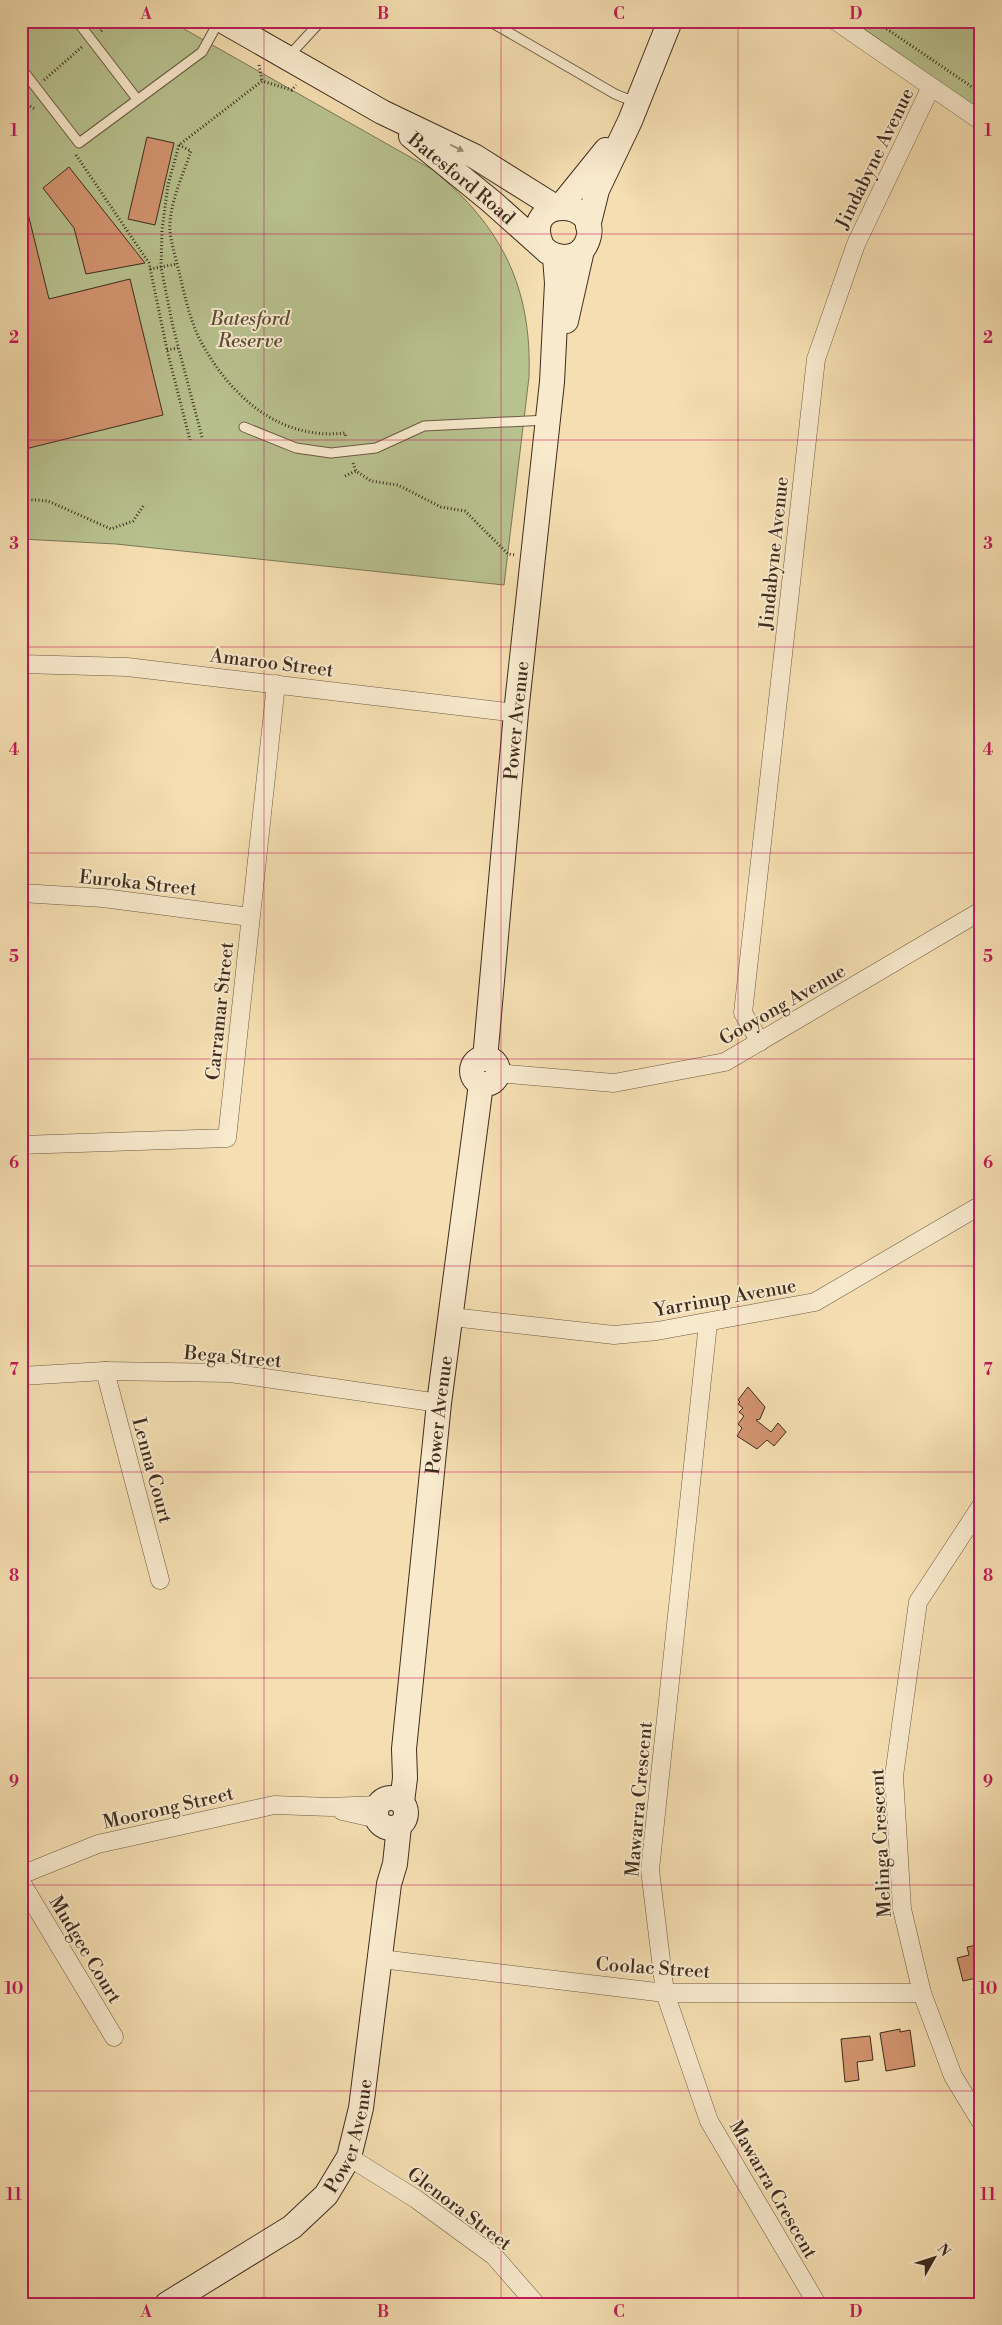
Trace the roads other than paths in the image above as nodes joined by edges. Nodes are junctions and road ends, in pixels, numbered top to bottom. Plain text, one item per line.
1 (77, 21) edge
2 (221, 21) edge
3 (321, 21) edge
4 (488, 21) edge
5 (670, 21) edge
6 (836, 21) edge
7 (297, 63) junction
8 (21, 68) edge
9 (931, 87) junction
10 (137, 99) junction
11 (382, 112) junction
12 (633, 112) junction
13 (981, 121) edge
14 (558, 207) junction
15 (588, 226) junction
16 (582, 250) junction
17 (548, 252) junction
18 (552, 382) junction
19 (547, 420) junction
20 (244, 427) dead end
21 (21, 664) edge
22 (276, 684) junction
23 (516, 712) junction
24 (21, 893) edge
25 (981, 911) edge
26 (250, 917) junction
27 (760, 1042) junction
28 (488, 1072) junction
29 (21, 1145) edge
30 (981, 1205) edge
31 (452, 1317) junction
32 (708, 1323) junction
33 (104, 1371) junction
34 (21, 1376) edge
35 (439, 1403) junction
36 (981, 1506) edge
37 (160, 1580) dead end
38 (388, 1813) junction
39 (21, 1875) edge
40 (21, 1882) edge
41 (381, 1959) junction
42 (665, 1993) junction
43 (922, 1993) junction
44 (114, 2037) dead end
45 (981, 2122) edge
46 (349, 2157) junction
47 (167, 2304) edge
48 (536, 2304) edge
49 (817, 2304) edge

1 - 10 lane
2 - 7 street, Batesford Road
2 - 10 lane
3 - 7 lane
4 - 12 lane
5 - 12 street
6 - 9 street
7 - 11 street, Batesford Road
8 - 10 lane
9 - 13 street
9 - 27 street, Jindabyne Avenue
11 -> 14 street, Batesford Road
11 - 17 street, Batesford Road
12 - 14 street
12 - 15 street
14 - 15 street
14 - 17 street
15 - 16 street
16 - 17 street
16 - 18 street, Power Avenue
17 - 18 street, Power Avenue
18 - 19 street, Power Avenue
19 - 20 lane
19 - 23 street, Power Avenue
21 - 22 street, Amaroo Street
22 - 23 street, Amaroo Street
22 - 26 street, Carramar Street
23 - 28 street, Power Avenue
24 - 26 street, Euroka Street
25 - 27 street, Gooyong Avenue
26 - 29 street, Carramar Street
27 - 28 street, Gooyong Avenue
28 - 31 street, Power Avenue
30 - 32 street, Yarrinup Avenue
31 - 32 street, Yarrinup Avenue
31 - 35 street, Power Avenue
32 - 42 street, Mawarra Crescent
33 - 34 street, Bega Street
33 - 35 street, Bega Street
33 - 37 street, Lenna Court
35 - 38 street, Power Avenue
36 - 43 street, Melinga Crescent
38 - 39 street, Moorong Street
38 - 41 street, Power Avenue
40 - 44 street, Mudgee Court
41 - 42 street, Coolac Street
41 - 46 street, Power Avenue
42 - 43 street, Coolac Street
42 - 49 street, Mawarra Crescent
43 - 45 street, Melinga Crescent
46 - 47 street, Power Avenue
46 - 48 street, Glenora Street

